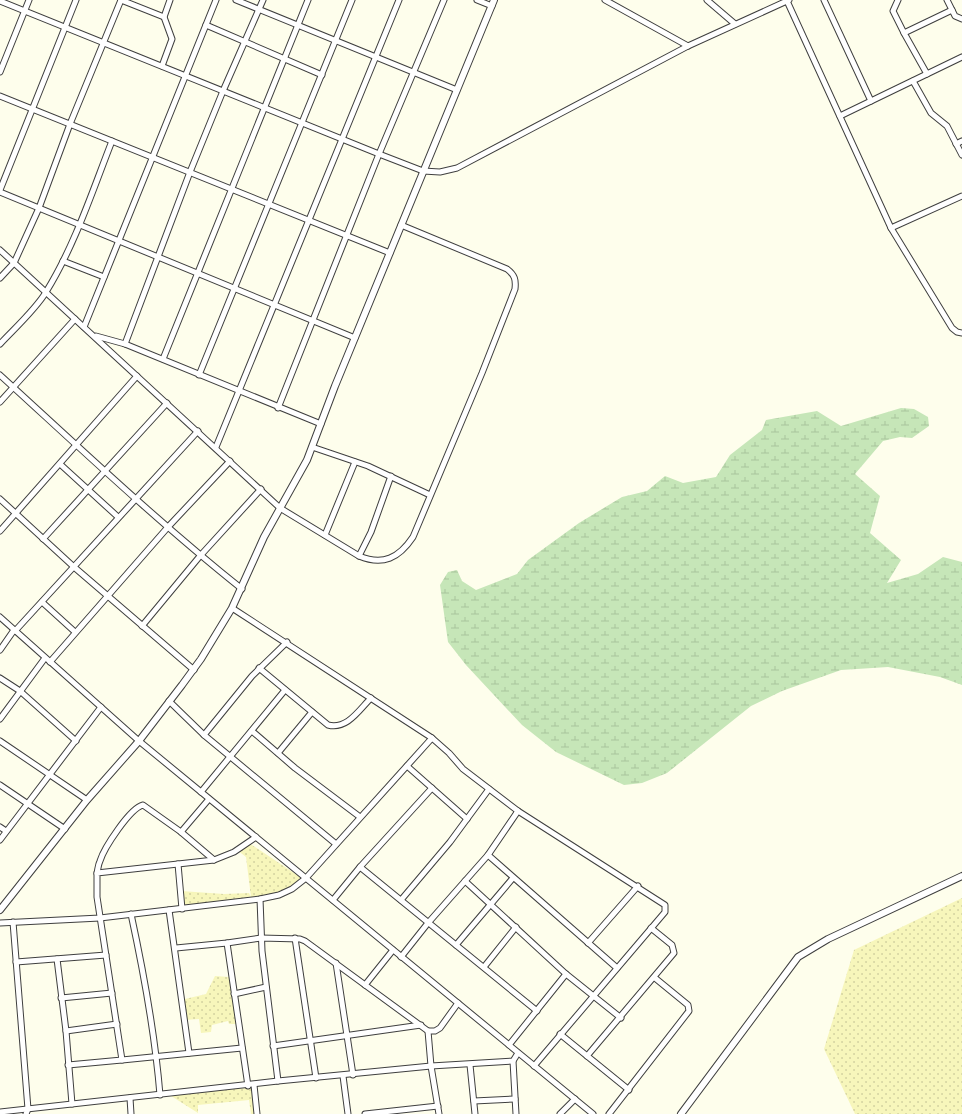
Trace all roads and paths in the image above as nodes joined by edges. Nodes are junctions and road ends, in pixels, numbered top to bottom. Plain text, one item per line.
1 (29, 0) edge
2 (76, 0) edge
3 (121, 0) edge
4 (170, 0) edge
5 (216, 0) edge
6 (236, 0) edge
7 (263, 0) edge
8 (308, 0) edge
9 (352, 0) edge
10 (399, 0) edge
11 (444, 0) edge
12 (477, 0) edge
13 (605, 0) edge
14 (707, 0) edge
15 (824, 0) edge
16 (898, 0) edge
17 (947, 0) edge
18 (0, 1) edge
19 (788, 1) edge
20 (493, 3) edge
21 (259, 9) junction
22 (952, 10) junction
23 (24, 11) junction
24 (164, 17) junction
25 (962, 19) edge
26 (736, 24) junction
27 (206, 25) junction
28 (298, 25) junction
29 (66, 27) junction
30 (904, 33) junction
31 (336, 40) junction
32 (245, 42) junction
33 (104, 43) junction
34 (688, 46) junction
35 (376, 57) junction
36 (284, 58) junction
37 (962, 58) edge
38 (162, 66) junction
39 (0, 72) edge
40 (414, 72) junction
41 (927, 74) junction
42 (322, 75) junction
43 (185, 76) junction
44 (913, 81) junction
45 (456, 90) junction
46 (223, 91) junction
47 (0, 96) edge
48 (871, 101) junction
49 (264, 107) junction
50 (33, 110) junction
51 (840, 116) junction
52 (303, 123) junction
53 (70, 124) junction
54 (342, 139) junction
55 (112, 141) junction
56 (962, 141) edge
57 (956, 144) junction
58 (379, 154) junction
59 (962, 155) edge
60 (152, 157) junction
61 (423, 171) junction
62 (190, 172) junction
63 (231, 189) junction
64 (0, 191) edge
65 (962, 196) edge
66 (269, 204) junction
67 (40, 208) junction
68 (309, 220) junction
69 (80, 225) junction
70 (401, 225) junction
71 (891, 228) junction
72 (348, 235) junction
73 (118, 242) junction
74 (0, 250) edge
75 (390, 253) junction
76 (156, 257) junction
77 (63, 261) junction
78 (14, 263) junction
79 (196, 273) junction
80 (104, 277) junction
81 (0, 278) edge
82 (234, 288) junction
83 (46, 293) junction
84 (274, 304) junction
85 (75, 319) junction
86 (313, 320) junction
87 (84, 327) junction
88 (962, 333) edge
89 (95, 336) junction
90 (354, 338) junction
91 (0, 344) edge
92 (125, 344) junction
93 (163, 359) junction
94 (0, 375) edge
95 (199, 375) junction
96 (137, 376) junction
97 (13, 387) junction
98 (239, 390) junction
99 (0, 402) edge
100 (167, 403) junction
101 (278, 408) junction
102 (321, 424) junction
103 (198, 431) junction
104 (76, 444) junction
105 (216, 447) junction
106 (312, 447) junction
107 (230, 461) junction
108 (355, 462) junction
109 (60, 464) junction
110 (105, 471) junction
111 (391, 476) junction
112 (88, 489) junction
113 (261, 489) junction
114 (430, 495) junction
115 (0, 499) edge
116 (136, 499) junction
117 (280, 508) junction
118 (15, 513) junction
119 (118, 517) junction
120 (168, 527) junction
121 (0, 531) edge
122 (325, 535) junction
123 (43, 539) junction
124 (200, 556) junction
125 (359, 556) junction
126 (74, 567) junction
127 (242, 589) junction
128 (107, 596) junction
129 (42, 602) junction
130 (232, 608) junction
131 (0, 617) edge
132 (142, 626) junction
133 (15, 630) junction
134 (75, 632) junction
135 (287, 642) junction
136 (0, 650) edge
137 (48, 660) junction
138 (259, 668) junction
139 (194, 670) junction
140 (0, 678) edge
141 (285, 690) junction
142 (20, 691) junction
143 (371, 698) junction
144 (169, 701) junction
145 (101, 707) junction
146 (312, 712) junction
147 (0, 719) edge
148 (252, 731) junction
149 (204, 735) junction
150 (432, 738) junction
151 (139, 740) junction
152 (0, 741) edge
153 (76, 742) junction
154 (278, 753) junction
155 (230, 757) junction
156 (407, 766) junction
157 (50, 774) junction
158 (0, 785) edge
159 (432, 788) junction
160 (489, 789) junction
161 (201, 792) junction
162 (209, 799) junction
163 (87, 800) junction
164 (27, 804) junction
165 (518, 811) junction
166 (360, 817) junction
167 (467, 819) junction
168 (0, 827) edge
169 (65, 829) junction
170 (6, 831) junction
171 (181, 832) junction
172 (256, 837) junction
173 (0, 840) edge
174 (336, 844) junction
175 (488, 855) junction
176 (214, 860) junction
177 (178, 864) junction
178 (360, 867) junction
179 (97, 873) junction
180 (962, 876) edge
181 (306, 878) junction
182 (513, 878) junction
183 (465, 882) junction
184 (638, 886) junction
185 (260, 899) junction
186 (333, 900) junction
187 (401, 900) junction
188 (491, 905) junction
189 (182, 909) junction
190 (0, 910) edge
191 (169, 910) junction
192 (131, 914) junction
193 (100, 918) junction
194 (13, 922) junction
195 (0, 923) edge
196 (428, 923) junction
197 (516, 927) junction
198 (651, 928) junction
199 (261, 938) junction
200 (295, 938) junction
201 (588, 943) junction
202 (227, 944) junction
203 (456, 945) junction
204 (176, 948) junction
205 (393, 950) junction
206 (106, 955) junction
207 (401, 956) junction
208 (57, 959) junction
209 (16, 962) junction
210 (336, 963) junction
211 (484, 967) junction
212 (617, 968) junction
213 (566, 974) junction
214 (655, 978) junction
215 (365, 985) junction
216 (266, 987) junction
217 (112, 993) junction
218 (234, 994) junction
219 (593, 995) junction
220 (61, 998) junction
221 (458, 1003) junction
222 (536, 1011) junction
223 (621, 1018) junction
224 (117, 1024) junction
225 (421, 1025) junction
226 (66, 1031) junction
227 (428, 1031) junction
228 (560, 1034) junction
229 (347, 1036) junction
230 (311, 1041) junction
231 (509, 1045) junction
232 (273, 1046) junction
233 (242, 1048) junction
234 (189, 1053) junction
235 (518, 1053) junction
236 (588, 1056) junction
237 (156, 1057) junction
238 (122, 1060) junction
239 (513, 1061) junction
240 (68, 1065) junction
241 (470, 1065) junction
242 (431, 1066) junction
243 (534, 1066) junction
244 (353, 1075) junction
245 (344, 1076) junction
246 (316, 1078) junction
247 (278, 1081) junction
248 (254, 1085) junction
249 (248, 1086) junction
250 (629, 1090) junction
251 (160, 1095) junction
252 (130, 1098) junction
253 (516, 1099) junction
254 (575, 1099) junction
255 (474, 1101) junction
256 (72, 1104) junction
257 (438, 1106) junction
258 (0, 1112) edge
259 (27, 1112) edge
260 (387, 1113) edge
261 (131, 1114) edge
262 (257, 1114) edge
263 (348, 1114) edge
264 (365, 1114) edge
265 (440, 1114) edge
266 (475, 1114) edge
267 (516, 1114) edge
268 (560, 1114) edge
269 (593, 1114) edge
270 (609, 1114) edge
271 (681, 1114) edge

1 - 23 street
2 - 29 street
3 - 24 street
3 - 33 street
4 - 24 street
5 - 27 street
6 - 21 street
7 - 21 street
8 - 28 street
9 - 31 street
10 - 35 street
11 - 40 street
12 - 20 street
13 - 34 street
14 - 26 street
15 - 48 street
16 - 30 street
17 - 22 street
18 - 23 street
19 - 26 street
19 - 51 street
20 - 45 street
21 - 28 street
21 - 32 street
22 - 25 street
22 - 30 street
23 - 29 street
23 - 39 street
24 - 38 street
26 - 34 street
27 - 32 street
27 - 43 street
28 - 31 street
28 - 36 street
29 - 33 street
29 - 50 street
30 - 41 street
31 - 35 street
31 - 42 street
32 - 36 street
32 - 46 street
33 - 38 street
33 - 53 street
34 - 61 street
35 - 40 street
35 - 54 street
36 - 42 street
36 - 49 street
37 - 41 street
38 - 43 street
40 - 45 street
40 - 58 street
41 - 44 street
42 - 52 street
43 - 46 street
43 - 60 street
44 - 48 street
44 - 57 street
45 - 61 street
46 - 49 street
46 - 62 street
47 - 50 street
48 - 51 street
49 - 52 street
49 - 63 street
50 - 53 street
50 - 64 street
51 - 71 street
52 - 54 street
52 - 66 street
53 - 55 street
53 - 67 street
54 - 58 street
54 - 68 street
55 - 60 street
55 - 69 street
56 - 57 street
57 - 59 street
58 - 61 street
58 - 72 street
60 - 62 street
60 - 73 street
61 - 70 street
62 - 63 street
62 - 76 street
63 - 66 street
63 - 79 street
64 - 67 street
65 - 71 street
66 - 68 street
66 - 82 street
67 - 69 street
67 - 78 street
68 - 72 street
68 - 84 street
69 - 73 street
69 - 77 street
70 - 75 street
70 - 114 street
71 - 88 street
72 - 75 street
72 - 86 street
73 - 76 street
73 - 80 street
74 - 78 street
75 - 90 street
76 - 79 street
76 - 92 street
77 - 80 street
77 - 83 street
78 - 81 street
78 - 83 street
79 - 82 street
79 - 93 street
80 - 87 street
82 - 84 street
82 - 95 street
83 - 85 street
83 - 91 street
84 - 86 street
84 - 98 street
85 - 87 street
85 - 97 street
86 - 90 street
86 - 101 street
87 - 89 street
89 - 92 street
89 - 96 street
90 - 102 street
92 - 93 street
93 - 95 street
94 - 97 street
95 - 98 street
96 - 100 street
96 - 104 street
97 - 99 street
97 - 104 street
98 - 101 street
98 - 105 street
100 - 103 street
100 - 110 street
101 - 102 street
102 - 106 street
103 - 105 street
103 - 116 street
104 - 109 street
104 - 110 street
105 - 107 street
106 - 108 street
106 - 117 street
107 - 113 street
107 - 120 street
108 - 111 street
108 - 122 street
109 - 112 street
109 - 118 street
110 - 112 street
110 - 116 street
111 - 114 street
111 - 125 street
112 - 119 street
112 - 123 street
113 - 117 street
113 - 124 street
114 - 125 street
115 - 118 street
116 - 119 street
116 - 120 street
117 - 122 street
117 - 127 street
118 - 121 street
118 - 123 street
119 - 126 street
120 - 124 street
120 - 128 street
122 - 125 street
123 - 126 street
124 - 127 street
124 - 132 street
126 - 128 street
126 - 129 street
127 - 130 street
128 - 132 street
128 - 134 street
129 - 133 street
129 - 134 street
130 - 135 street
130 - 139 street
131 - 133 street
132 - 139 street
133 - 136 street
133 - 137 street
134 - 137 street
135 - 138 street
135 - 143 street
137 - 142 street
137 - 145 street
138 - 141 street
138 - 149 street
139 - 144 street
140 - 142 street
141 - 146 street
141 - 148 street
142 - 147 street
142 - 153 street
143 - 146 street
143 - 150 street
144 - 149 street
144 - 151 street
145 - 151 street
145 - 153 street
146 - 154 street
148 - 154 street
148 - 155 street
149 - 155 street
150 - 156 street
150 - 160 street
151 - 161 street
151 - 163 street
152 - 157 street
153 - 157 street
154 - 166 street
155 - 161 street
155 - 174 street
156 - 159 street
156 - 166 street
157 - 163 street
157 - 164 street
158 - 164 street
159 - 167 street
159 - 178 street
160 - 165 street
160 - 167 street
161 - 162 street
162 - 171 street
162 - 172 street
163 - 169 street
164 - 169 street
164 - 170 street
165 - 175 street
165 - 184 street
166 - 174 street
167 - 187 street
168 - 170 street
169 - 190 street
170 - 173 street
171 - 176 street
171 - 179 street
172 - 176 street
172 - 181 street
174 - 181 street
175 - 182 street
175 - 183 street
176 - 177 street
177 - 179 street
177 - 189 street
178 - 186 street
178 - 187 street
179 - 193 street
180 - 271 street
181 - 185 street
181 - 186 street
182 - 188 street
182 - 201 street
183 - 188 street
183 - 196 street
184 - 198 street
184 - 201 street
185 - 189 street
185 - 199 street
186 - 205 street
187 - 196 street
188 - 197 street
188 - 203 street
189 - 191 street
191 - 192 street
191 - 204 street
192 - 193 street
192 - 237 street
193 - 194 street
193 - 206 street
194 - 195 street
194 - 209 street
196 - 203 street
196 - 207 street
197 - 211 street
197 - 213 street
198 - 212 street
198 - 214 street
199 - 200 street
199 - 202 street
199 - 216 street
200 - 210 street
200 - 230 street
201 - 212 street
202 - 204 street
202 - 218 street
203 - 211 street
204 - 234 street
205 - 207 street
205 - 215 street
206 - 208 street
206 - 217 street
207 - 221 street
208 - 209 street
208 - 220 street
209 - 259 street
210 - 215 street
210 - 229 street
211 - 222 street
212 - 219 street
213 - 219 street
213 - 222 street
214 - 223 street
214 - 250 street
215 - 225 street
216 - 218 street
216 - 232 street
217 - 220 street
217 - 224 street
218 - 233 street
219 - 223 street
219 - 228 street
220 - 226 street
221 - 227 street
221 - 231 street
222 - 231 street
223 - 236 street
224 - 226 street
224 - 238 street
225 - 227 street
225 - 229 street
226 - 240 street
227 - 242 street
228 - 236 street
228 - 243 street
229 - 230 street
229 - 244 street
230 - 232 street
230 - 246 street
231 - 235 street
232 - 247 street
233 - 234 street
233 - 249 street
234 - 237 street
235 - 239 street
235 - 243 street
236 - 250 street
237 - 238 street
237 - 251 street
238 - 240 street
239 - 241 street
239 - 253 street
240 - 256 street
241 - 242 street
241 - 255 street
242 - 244 street
242 - 257 street
243 - 254 street
244 - 245 street
245 - 246 street
245 - 263 street
246 - 247 street
247 - 248 street
248 - 249 street
248 - 262 street
249 - 251 street
250 - 270 street
251 - 252 street
252 - 256 street
252 - 261 street
253 - 255 street
253 - 267 street
254 - 268 street
254 - 269 street
255 - 266 street
256 - 259 street
257 - 260 street
257 - 265 street
258 - 259 street
260 - 264 street

